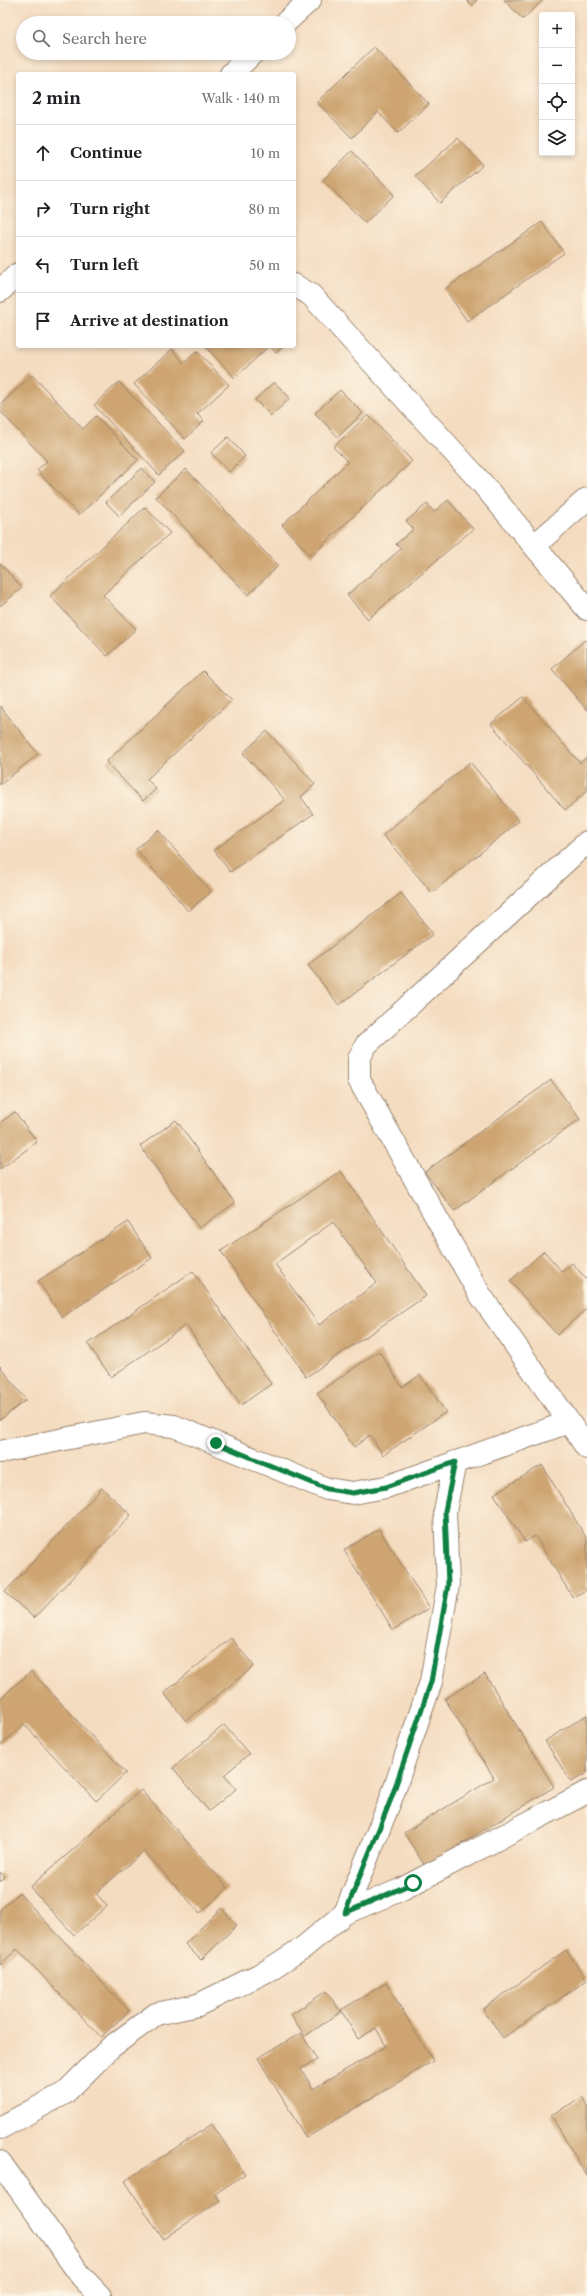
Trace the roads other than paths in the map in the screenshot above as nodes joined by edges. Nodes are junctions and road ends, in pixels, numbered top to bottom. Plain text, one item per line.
1 (310, 0) edge
2 (293, 16) edge
3 (246, 60) edge
4 (233, 72) edge
5 (16, 276) edge
6 (296, 287) edge
7 (0, 291) edge
8 (16, 292) edge
9 (587, 499) edge
10 (534, 546) junction
11 (587, 609) edge
12 (587, 842) edge
13 (569, 1422) junction
14 (587, 1448) edge
15 (0, 1452) edge
16 (455, 1462) junction
17 (587, 1792) edge
18 (345, 1913) junction
19 (0, 2128) edge
20 (0, 2162) edge
21 (100, 2296) edge

1 - 2 street
3 - 4 street
5 - 7 street
6 - 10 street
7 - 8 street
9 - 10 street
10 - 11 street
12 - 13 street
13 - 14 street
13 - 16 street
15 - 16 street
16 - 18 street
17 - 18 street
18 - 19 street
20 - 21 street

